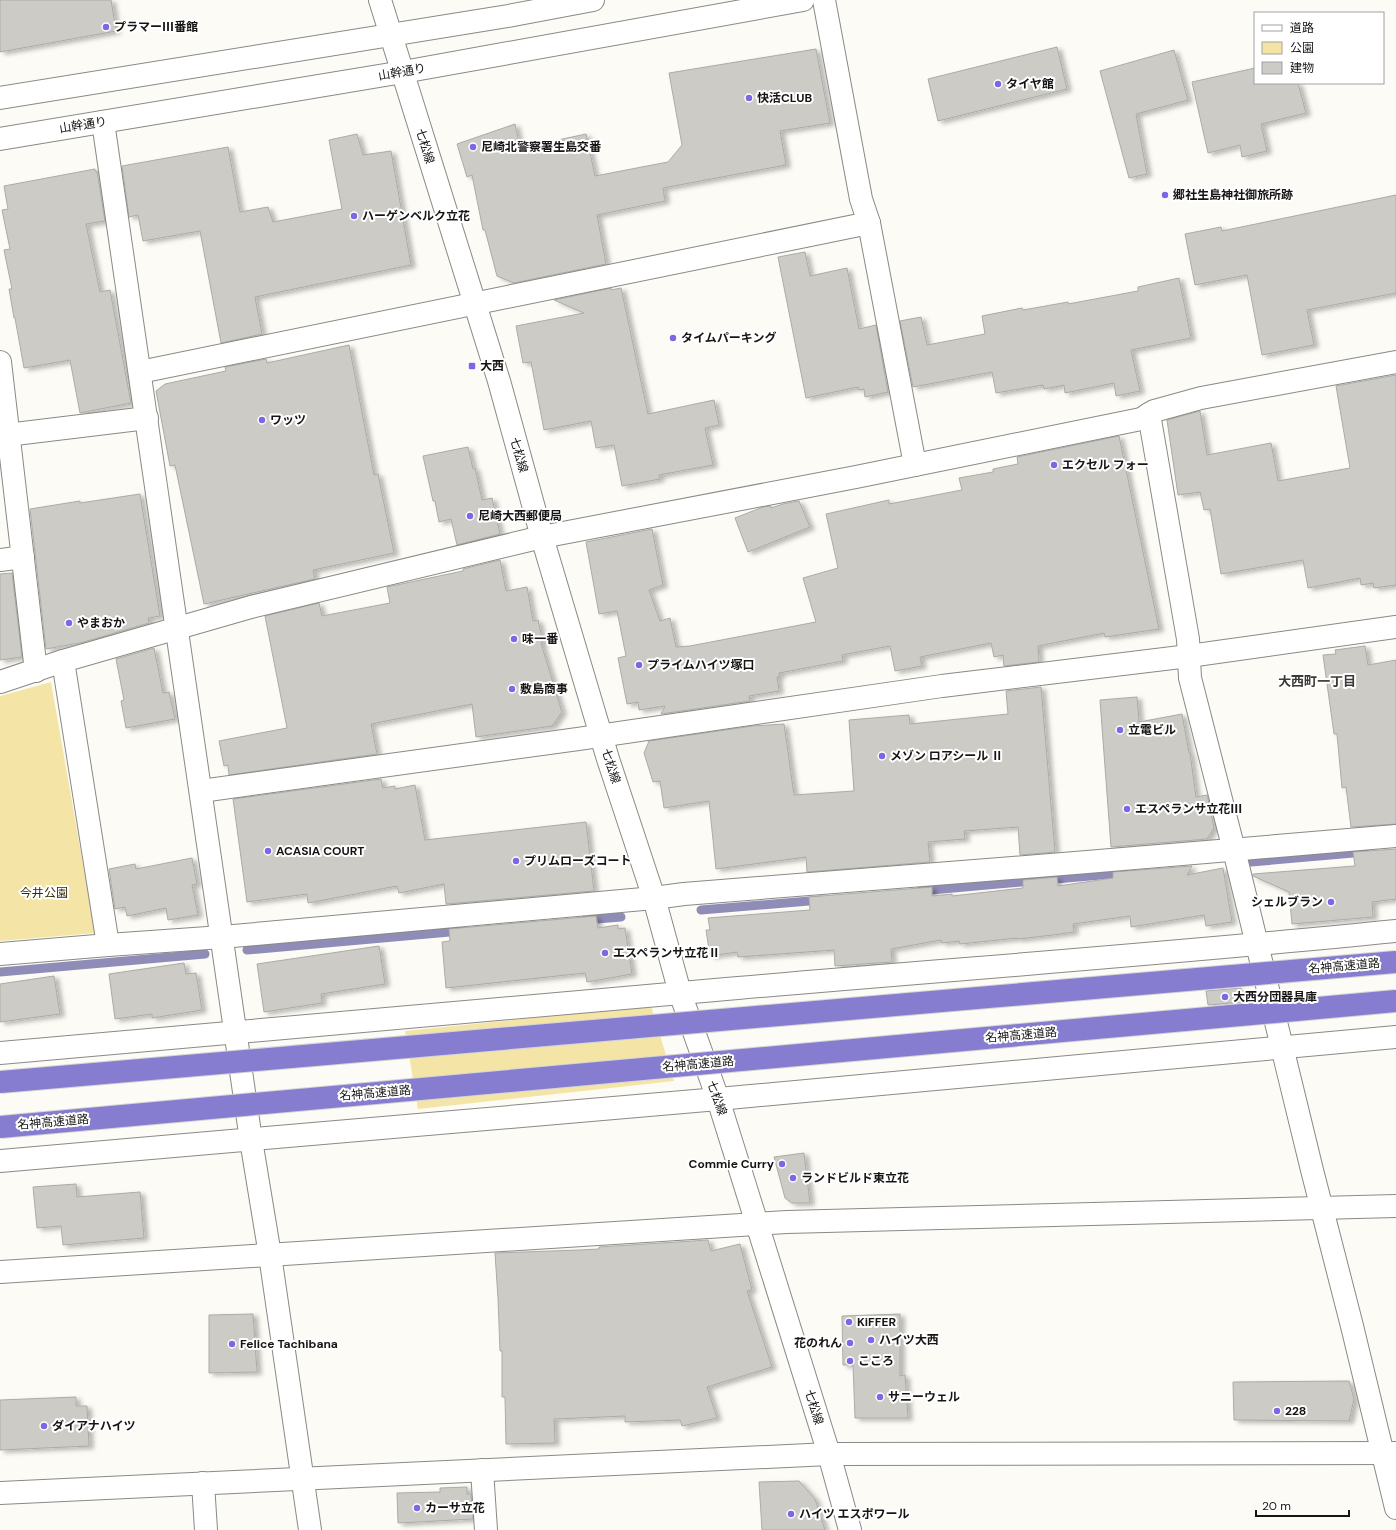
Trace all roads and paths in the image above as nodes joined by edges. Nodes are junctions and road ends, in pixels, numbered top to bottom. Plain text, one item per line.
1 (380, 0) edge
2 (593, 0) edge
3 (803, 0) edge
4 (824, 0) edge
5 (390, 35) junction
6 (403, 72) junction
7 (0, 98) edge
8 (103, 122) junction
9 (0, 139) edge
10 (869, 223) junction
11 (475, 304) junction
12 (0, 362) edge
13 (1396, 362) edge
14 (140, 372) junction
15 (1149, 414) junction
16 (147, 418) junction
17 (5, 439) edge
18 (914, 465) junction
19 (542, 537) junction
20 (23, 557) junction
21 (0, 560) edge
22 (1396, 627) edge
23 (177, 628) junction
24 (1189, 656) junction
25 (63, 661) junction
26 (36, 671) junction
27 (0, 682) edge
28 (601, 735) junction
29 (201, 791) junction
30 (1396, 836) edge
31 (1234, 850) junction
32 (654, 898) junction
33 (1396, 931) edge
34 (222, 937) junction
35 (108, 945) junction
36 (1257, 945) junction
37 (0, 954) edge
38 (1396, 962) edge
39 (680, 993) junction
40 (1396, 1001) edge
41 (236, 1034) junction
42 (1396, 1037) edge
43 (1282, 1047) junction
44 (0, 1053) edge
45 (0, 1082) edge
46 (718, 1099) junction
47 (0, 1127) edge
48 (251, 1140) junction
49 (0, 1161) edge
50 (1396, 1206) edge
51 (1321, 1208) junction
52 (757, 1224) junction
53 (270, 1255) junction
54 (0, 1272) edge
55 (1389, 1453) edge
56 (829, 1454) junction
57 (482, 1470) junction
58 (302, 1479) junction
59 (203, 1484) junction
60 (0, 1493) edge
61 (1396, 1508) edge
62 (206, 1530) edge
63 (310, 1530) edge
64 (486, 1530) edge
65 (850, 1530) edge

1 - 5 street, 七松線
2 - 5 street
3 - 6 street, 山幹通り
4 - 10 street
5 - 6 street, 七松線
5 - 7 street
6 - 8 street, 山幹通り
6 - 11 street, 七松線
8 - 9 street, 山幹通り
8 - 14 street
10 - 11 street
10 - 18 street
11 - 14 street
11 - 19 street, 七松線
12 - 17 street
13 - 15 street
14 - 16 street
15 - 18 street
15 - 24 street
16 - 17 street
16 - 23 street
17 - 20 street
18 - 19 street
19 - 23 street
19 - 28 street, 七松線
20 - 21 street
20 - 26 street
22 - 24 street
23 - 25 street
23 - 29 street
24 - 28 street
24 - 31 street
25 - 26 street
25 - 35 street
26 - 27 street
28 - 29 street
28 - 32 street, 七松線
29 - 34 street
30 - 31 street
31 - 32 street
31 - 36 street
32 - 34 street
32 - 39 street, 七松線
33 - 36 street
34 - 35 street
34 - 41 street
35 - 37 street
36 - 39 street
36 - 43 street
38 - 45 highway, 名神高速道路, bridge
39 - 41 street
39 - 46 street, 七松線
40 - 47 highway, 名神高速道路, bridge
41 - 44 street
41 - 48 street
42 - 43 street
43 - 46 street
43 - 51 street
46 - 48 street
46 - 52 street, 七松線
48 - 49 street
48 - 53 street
50 - 51 street
51 - 52 street
51 - 55 street
52 - 53 street
52 - 56 street, 七松線
53 - 54 street
53 - 58 street
55 - 56 street
55 - 61 street
56 - 57 street
56 - 65 street, 七松線
57 - 58 street
57 - 64 street
58 - 59 street
58 - 63 street
59 - 60 street
59 - 62 street

